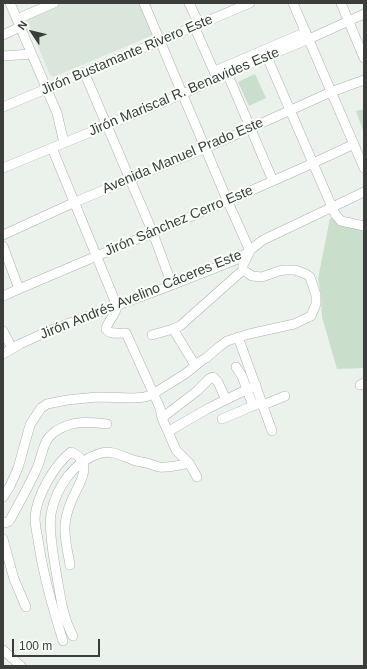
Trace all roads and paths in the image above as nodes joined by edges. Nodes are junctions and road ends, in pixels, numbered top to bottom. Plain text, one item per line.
1 (10, 3) edge
2 (52, 3) edge
3 (144, 3) edge
4 (189, 3) edge
5 (250, 3) edge
6 (293, 3) edge
7 (341, 3) edge
8 (364, 14) edge
9 (348, 21) junction
10 (19, 23) junction
11 (197, 25) junction
12 (3, 35) edge
13 (307, 36) junction
14 (160, 40) junction
15 (32, 54) junction
16 (265, 54) junction
17 (3, 56) edge
18 (364, 58) edge
19 (84, 72) junction
20 (227, 73) junction
21 (216, 74) junction
22 (364, 80) edge
23 (47, 90) junction
24 (331, 92) junction
25 (183, 94) junction
26 (3, 107) edge
27 (291, 110) junction
28 (107, 126) junction
29 (251, 128) junction
30 (64, 143) junction
31 (354, 144) junction
32 (52, 148) junction
33 (206, 148) junction
34 (313, 163) junction
35 (3, 168) edge
36 (364, 168) edge
37 (130, 179) junction
38 (273, 181) junction
39 (364, 192) edge
40 (74, 202) junction
41 (228, 202) junction
42 (332, 208) junction
43 (364, 226) edge
44 (153, 232) junction
45 (3, 235) edge
46 (3, 246) edge
47 (250, 251) junction
48 (96, 256) junction
49 (243, 270) junction
50 (172, 285) junction
51 (19, 289) junction
52 (3, 296) edge
53 (117, 306) junction
54 (173, 329) junction
55 (3, 331) edge
56 (152, 335) dead end
57 (238, 337) junction
58 (12, 348) junction
59 (3, 354) edge
60 (195, 365) junction
61 (236, 367) dead end
62 (256, 385) junction
63 (247, 390) junction
64 (153, 394) junction
65 (285, 396) dead end
66 (226, 400) junction
67 (260, 404) junction
68 (162, 418) junction
69 (222, 419) dead end
70 (107, 424) dead end
71 (169, 431) junction
72 (272, 431) dead end
73 (82, 461) junction
74 (189, 463) junction
75 (197, 477) dead end
76 (3, 497) edge
77 (3, 523) edge
78 (3, 540) edge
79 (70, 565) dead end
80 (26, 607) dead end
81 (73, 636) dead end
82 (63, 641) dead end
83 (3, 650) edge
84 (21, 666) edge

1 - 10 street
2 - 10 street
3 - 14 street
4 - 11 street
5 - 11 street, Jirón Bustamante Rivero Este
6 - 13 street
7 - 9 street
8 - 9 street
9 - 13 street
9 - 18 street
10 - 12 street
10 - 15 street
11 - 14 street, Jirón Bustamante Rivero Este
11 - 21 street
13 - 16 street
13 - 24 street
14 - 19 street, Jirón Bustamante Rivero Este
14 - 25 street
15 - 17 street
15 - 23 street
16 - 20 street, Jirón Mariscal R. Benavides Este
16 - 21 street
16 - 27 street
19 - 23 street, Jirón Bustamante Rivero Este
19 - 28 street
20 - 21 street, Jirón Mariscal R. Benavides Este
20 - 29 street
21 - 25 street, Jirón Mariscal R. Benavides Este
22 - 24 street, Avenida Manuel Prado Este
23 - 26 street, Jirón Bustamante Rivero Este
23 - 30 street
24 - 27 street, Avenida Manuel Prado Este
24 - 31 street
25 - 28 street, Jirón Mariscal R. Benavides Este
25 - 33 street
27 - 29 street, Avenida Manuel Prado Este
27 - 34 street
28 - 30 street, Jirón Mariscal R. Benavides Este
28 - 37 street
29 - 33 street, Avenida Manuel Prado Este
29 - 38 street
30 - 32 street, Jirón Mariscal R. Benavides Este
31 - 34 street, Jirón Sánchez Cerro Este
31 - 36 street
32 - 35 street, Jirón Mariscal R. Benavides Este
32 - 40 street
33 - 37 street, Avenida Manuel Prado Este
33 - 41 street
34 - 38 street, Jirón Sánchez Cerro Este
34 - 42 street
37 - 40 street, Avenida Manuel Prado Este
37 - 44 street
38 - 41 street, Jirón Sánchez Cerro Este
39 - 42 street, Jirón Andrés Avelino Cáceres Este
40 - 45 street, Avenida Manuel Prado Este
40 - 48 street
41 - 44 street, Jirón Sánchez Cerro Este
41 - 47 street
42 - 43 street
42 - 47 street, Jirón Andrés Avelino Cáceres Este
44 - 48 street, Jirón Sánchez Cerro Este
44 - 50 street
46 - 51 street
47 - 49 street
47 - 50 street, Jirón Andrés Avelino Cáceres Este
48 - 51 street, Jirón Sánchez Cerro Este
48 - 53 street
49 - 54 street
49 - 57 street
50 - 53 street, Jirón Andrés Avelino Cáceres Este
51 - 52 street, Jirón Sánchez Cerro Este
53 - 58 street, Jirón Andrés Avelino Cáceres Este
53 - 64 street
54 - 56 street
54 - 60 street
55 - 58 street
57 - 60 street
57 - 62 street
58 - 59 street, Jirón Andrés Avelino Cáceres Este
60 - 64 street
61 - 63 street
62 - 63 street
62 - 67 street
63 - 66 street
63 - 67 street
64 - 68 street
64 - 76 street
65 - 67 street
66 - 68 street
66 - 71 street
67 - 69 street
67 - 72 street
68 - 71 street
70 - 77 street
71 - 74 street
73 - 74 street
73 - 79 street
73 - 81 street
73 - 82 street
74 - 75 street
78 - 80 street
83 - 84 street

